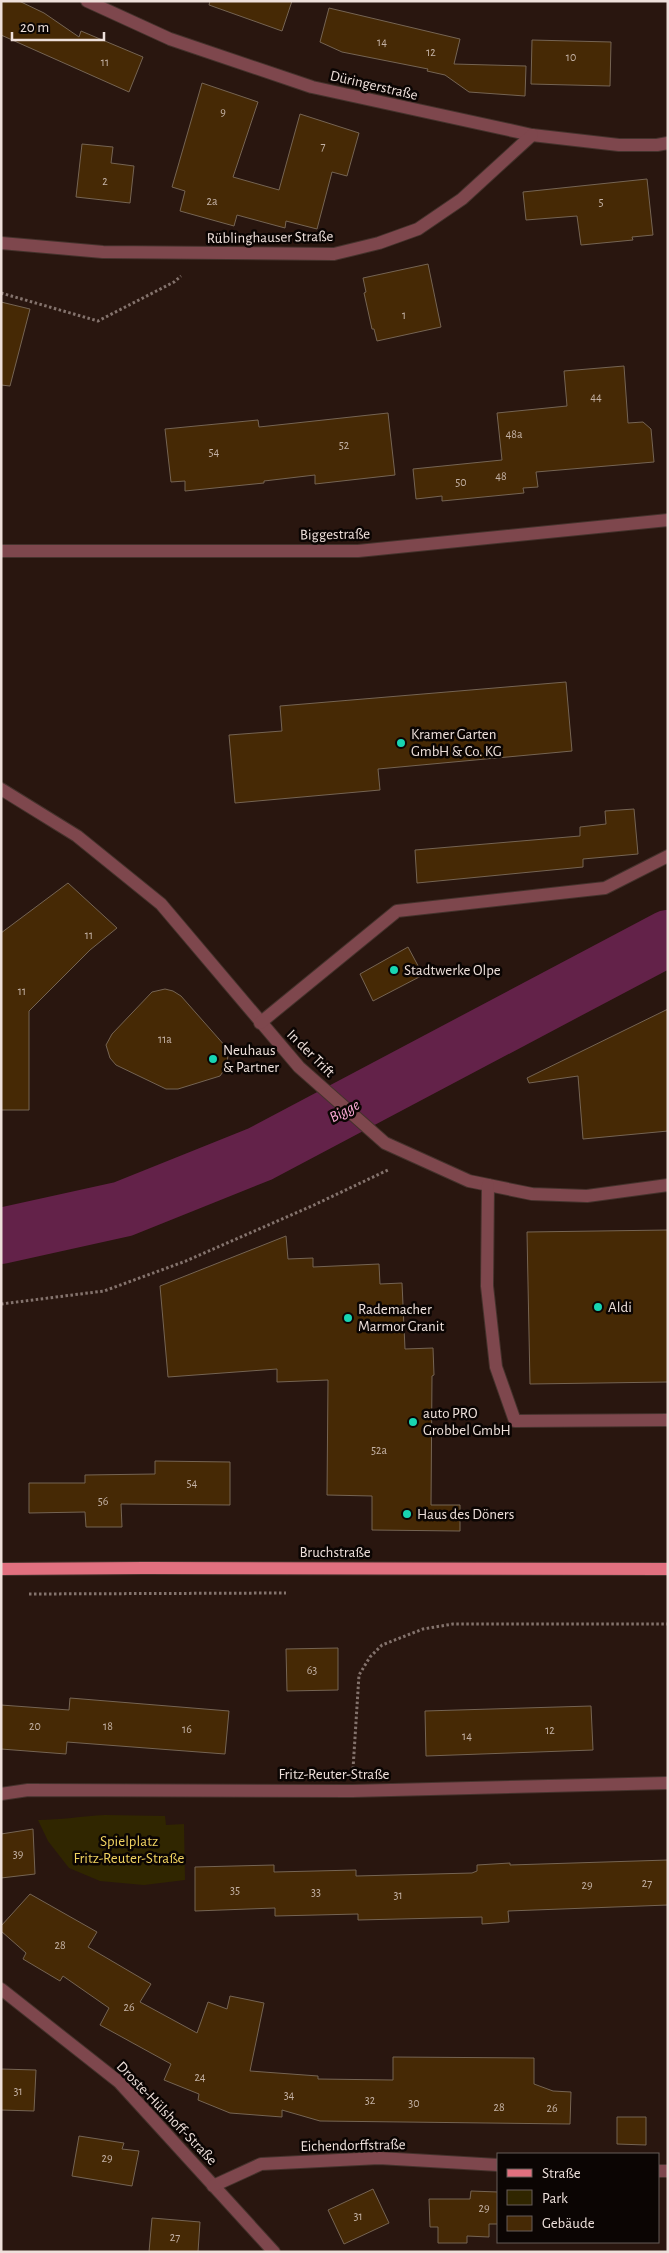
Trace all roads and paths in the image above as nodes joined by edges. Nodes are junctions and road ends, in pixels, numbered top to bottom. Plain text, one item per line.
1 (87, 1) edge
2 (532, 136) junction
3 (668, 143) edge
4 (1, 243) edge
5 (174, 282) dead end
6 (1, 293) edge
7 (668, 520) edge
8 (1, 551) edge
9 (1, 789) edge
10 (668, 856) edge
11 (260, 1022) junction
12 (415, 1156) junction
13 (488, 1185) junction
14 (668, 1185) edge
15 (1, 1304) edge
16 (668, 1420) edge
17 (1, 1569) edge
18 (668, 1569) edge
19 (668, 1624) edge
20 (668, 1784) edge
21 (352, 1791) junction
22 (1, 1794) edge
23 (1, 1989) edge
24 (497, 2165) edge
25 (214, 2186) junction
26 (274, 2252) edge

1 - 2 street, Düringerstraße
2 - 3 street, Düringerstraße
2 - 4 street, Rüblinghauser Straße
5 - 6 path
7 - 8 street, Biggestraße
9 - 11 street, In der Trift
10 - 11 street
11 - 12 street, In der Trift
12 - 13 street, In der Trift
12 - 15 path
13 - 14 street, In der Trift
13 - 16 street
17 - 18 main road, Bruchstraße
19 - 21 path
20 - 21 street, Fritz-Reuter-Straße
21 - 22 street, Fritz-Reuter-Straße
23 - 25 street, Droste-Hülshoff-Straße
24 - 25 street, Eichendorffstraße
25 - 26 street, Droste-Hülshoff-Straße

